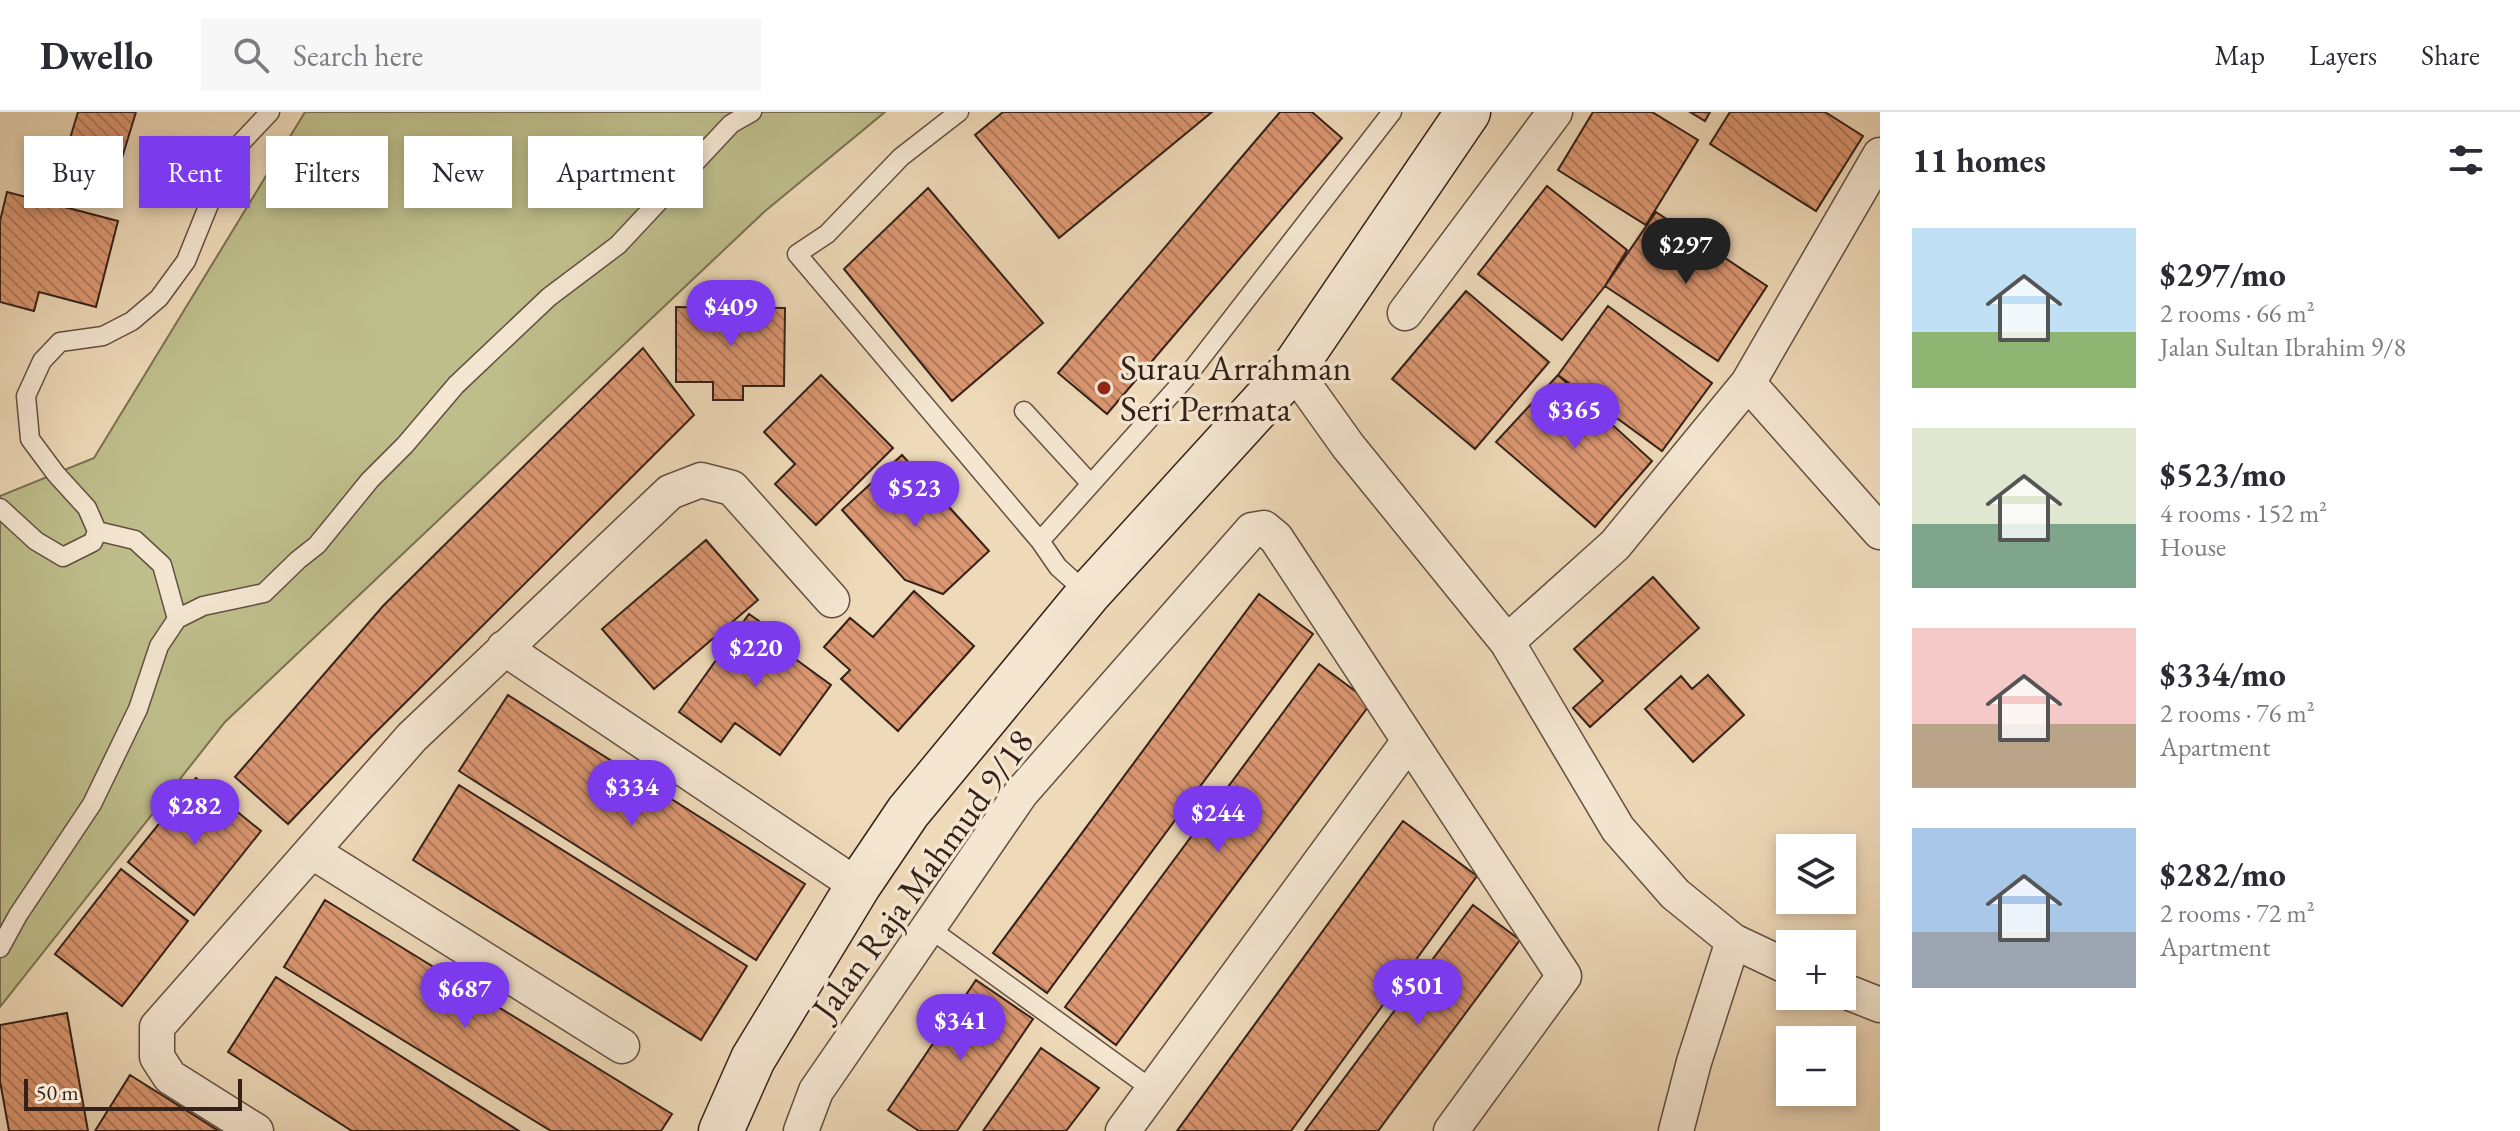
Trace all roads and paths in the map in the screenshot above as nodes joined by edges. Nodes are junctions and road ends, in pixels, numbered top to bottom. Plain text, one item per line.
1 (270, 112) edge
2 (752, 112) edge
3 (959, 112) edge
4 (1392, 112) edge
5 (1468, 112) edge
6 (1555, 112) edge
7 (1880, 155) edge
8 (1405, 313) dead end
9 (1293, 369) junction
10 (1748, 383) junction
11 (1024, 411) dead end
12 (1091, 484) junction
13 (0, 508) edge
14 (97, 531) junction
15 (1880, 532) edge
16 (1040, 541) junction
17 (1088, 594) junction
18 (832, 600) dead end
19 (177, 619) junction
20 (1507, 642) junction
21 (504, 648) junction
22 (1409, 741) junction
23 (313, 852) junction
24 (858, 886) junction
25 (929, 928) junction
26 (1733, 941) junction
27 (0, 948) edge
28 (1776, 961) edge
29 (1856, 996) edge
30 (1880, 1005) edge
31 (622, 1046) dead end
32 (1153, 1090) junction
33 (256, 1131) edge
34 (721, 1131) edge
35 (801, 1131) edge
36 (1123, 1131) edge
37 (1451, 1131) edge
38 (1676, 1131) edge

1 - 14 lane
2 - 19 lane
3 - 16 lane
4 - 12 lane
5 - 9 street
6 - 8 street
7 - 10 street
9 - 17 street
9 - 20 street
10 - 15 street
10 - 20 street
11 - 12 lane
12 - 16 lane
13 - 14 lane
14 - 19 lane
16 - 17 lane
17 - 24 street
18 - 21 street
19 - 27 lane
20 - 26 street
21 - 23 street
21 - 24 street
22 - 25 street, Jalan Raja Mahmud 9/18
22 - 32 street
22 - 37 street
23 - 31 street
23 - 33 street
24 - 34 street
25 - 32 lane
25 - 35 street, Jalan Raja Mahmud 9/18
26 - 28 street
26 - 38 street
29 - 30 street
32 - 36 street

